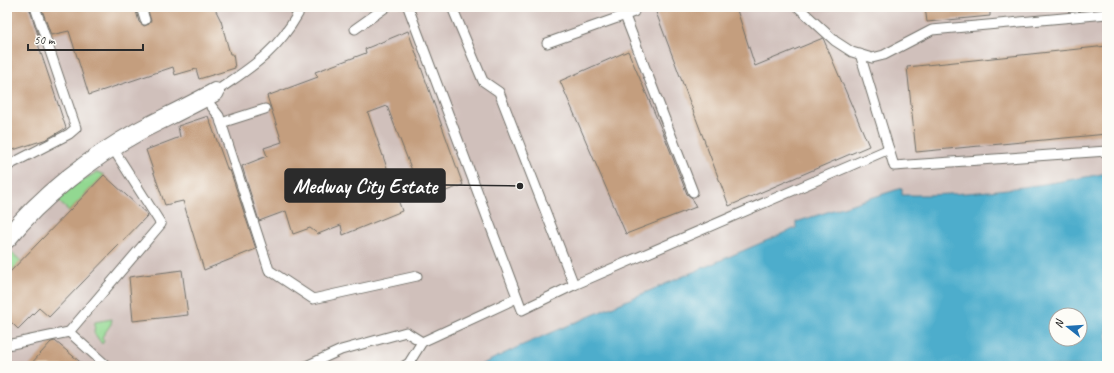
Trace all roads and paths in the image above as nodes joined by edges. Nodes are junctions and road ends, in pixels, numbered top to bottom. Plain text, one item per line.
1 (35, 7) edge
2 (141, 7) edge
3 (293, 7) edge
4 (386, 7) edge
5 (408, 7) edge
6 (452, 7) edge
7 (634, 7) edge
8 (798, 7) edge
9 (1107, 14) edge
10 (625, 16) junction
11 (145, 20) dead end
12 (355, 29) dead end
13 (547, 43) dead end
14 (860, 54) junction
15 (210, 95) junction
16 (265, 109) dead end
17 (221, 123) junction
18 (112, 147) junction
19 (889, 149) junction
20 (1107, 151) edge
21 (7, 166) edge
22 (693, 192) dead end
23 (7, 239) edge
24 (417, 276) dead end
25 (574, 285) junction
26 (517, 298) junction
27 (69, 332) junction
28 (422, 342) junction
29 (7, 345) edge
30 (108, 366) edge
31 (306, 366) edge
32 (404, 366) edge

1 - 21 lane
2 - 11 lane
3 - 15 lane
4 - 12 lane
5 - 26 lane
6 - 25 lane
7 - 10 lane
8 - 14 lane
9 - 14 lane
10 - 13 lane
10 - 22 lane
14 - 19 lane
15 - 17 lane
15 - 18 street
16 - 17 lane
17 - 24 lane
18 - 23 street
18 - 27 lane
19 - 20 lane
19 - 25 lane
25 - 26 lane
26 - 28 lane
27 - 29 lane
27 - 30 lane
28 - 31 lane
28 - 32 lane

